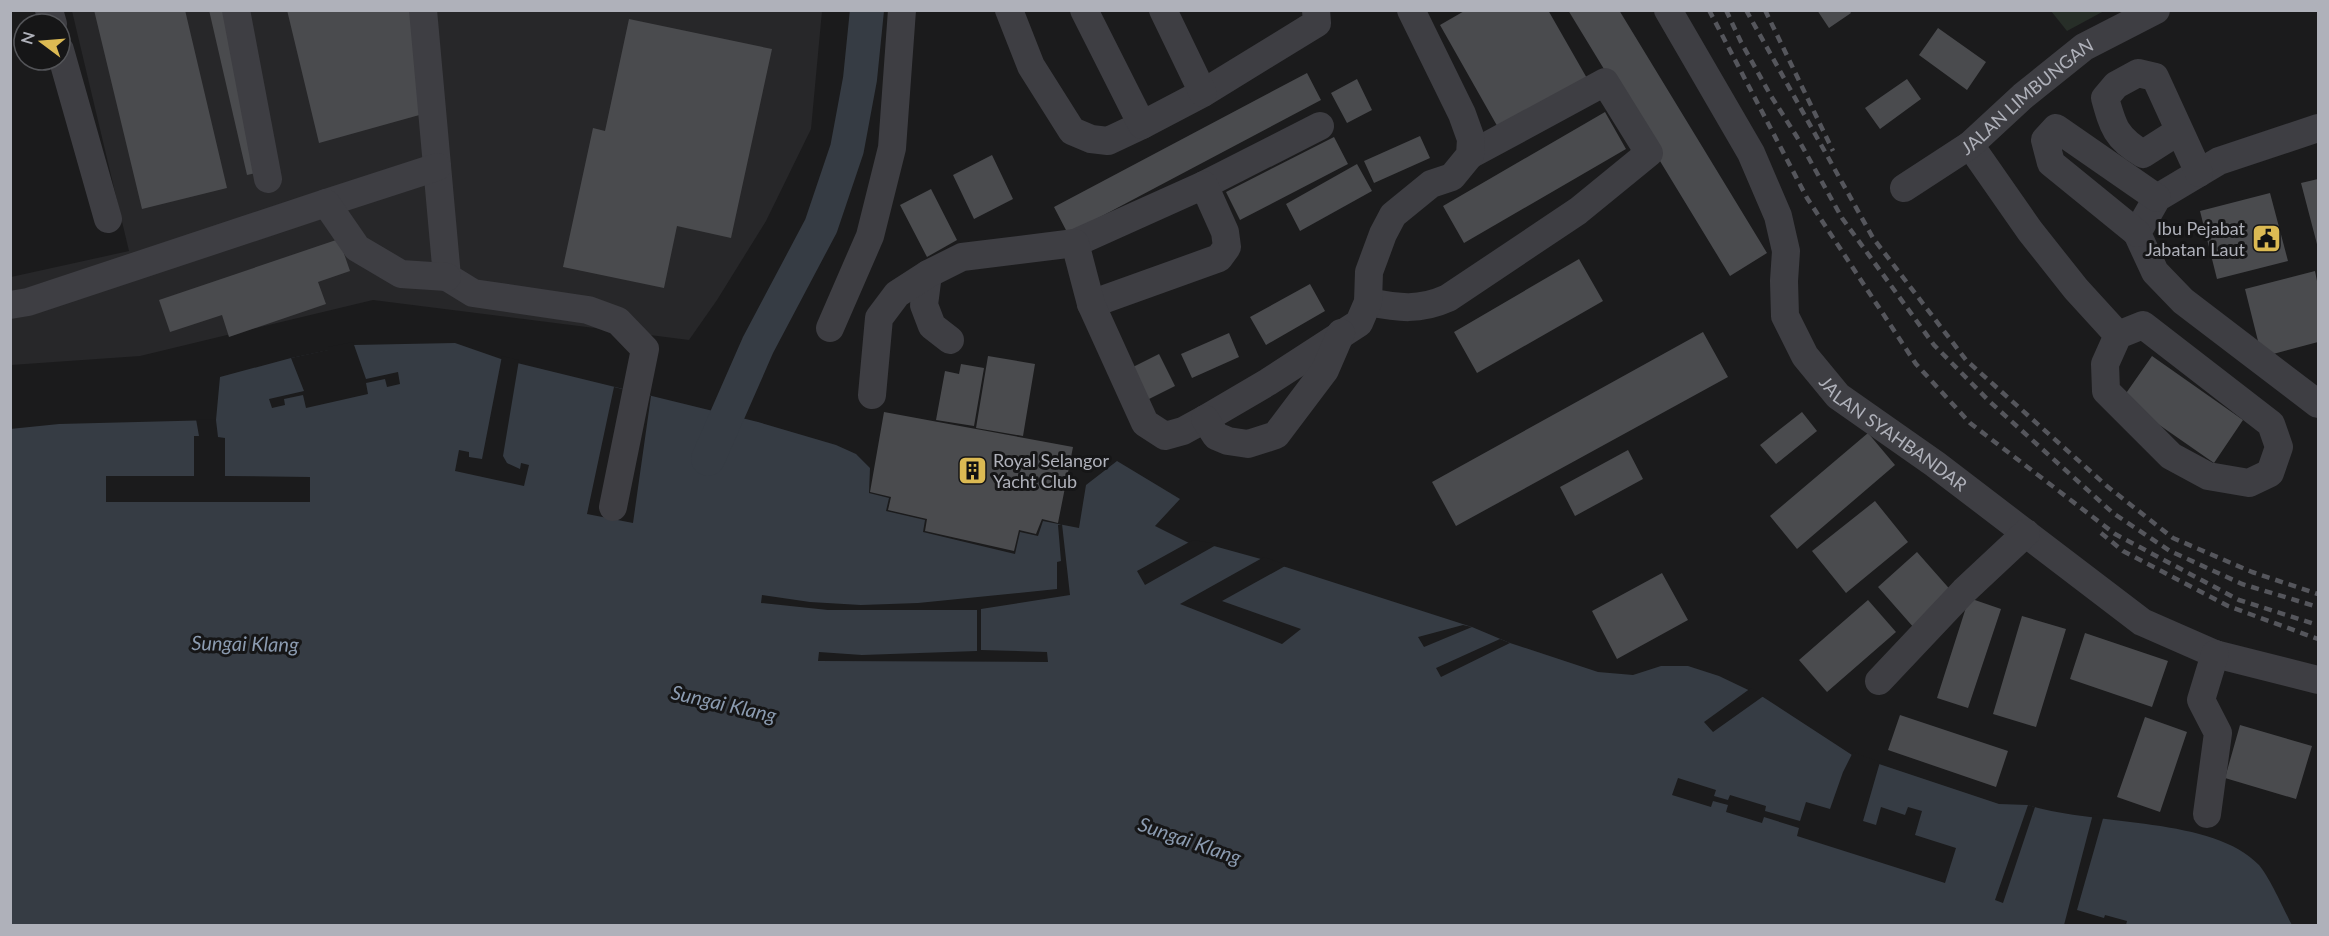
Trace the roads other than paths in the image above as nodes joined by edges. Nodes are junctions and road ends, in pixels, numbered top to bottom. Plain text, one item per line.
1 (236, 10) edge
2 (423, 10) edge
3 (902, 10) edge
4 (1009, 10) edge
5 (1084, 10) edge
6 (1163, 10) edge
7 (1316, 10) edge
8 (1411, 10) edge
9 (1668, 10) edge
10 (2156, 10) edge
11 (66, 72) edge
12 (1203, 93) junction
13 (1142, 126) junction
14 (1320, 126) dead end
15 (2319, 128) edge
16 (2179, 131) dead end
17 (1970, 145) junction
18 (1470, 155) junction
19 (437, 167) junction
20 (2199, 173) junction
21 (268, 179) dead end
22 (1204, 185) junction
23 (1904, 188) dead end
24 (2157, 198) junction
25 (326, 203) junction
26 (108, 219) dead end
27 (2137, 233) junction
28 (1075, 243) junction
29 (928, 274) junction
30 (447, 277) junction
31 (1368, 302) junction
32 (1091, 304) junction
33 (10, 305) edge
34 (830, 328) dead end
35 (1341, 333) junction
36 (2118, 335) junction
37 (950, 340) dead end
38 (872, 395) dead end
39 (2319, 404) edge
40 (1205, 420) junction
41 (613, 507) dead end
42 (2026, 533) junction
43 (2215, 654) junction
44 (2319, 680) edge
45 (1879, 681) dead end
46 (2207, 814) dead end

1 - 21 street
2 - 19 street
3 - 34 street
4 - 13 street
5 - 13 street
6 - 12 street
7 - 12 street
8 - 18 street
9 - 42 street, JALAN SYAHBANDAR
10 - 17 street, JALAN LIMBUNGAN
11 - 26 street
12 - 13 street
14 - 22 street
15 - 20 street
16 - 20 street
17 - 23 street, JALAN LIMBUNGAN
17 - 36 street
18 - 31 street
18 - 31 street
19 - 25 street
19 - 30 street
20 - 24 street
22 - 28 street
22 - 32 street
24 - 27 street
24 - 27 street
25 - 30 street
25 - 33 street
27 - 39 street
28 - 29 street
28 - 32 street
29 - 37 street
29 - 38 street
30 - 41 street
31 - 35 street
32 - 40 street
35 - 40 street
35 - 40 street
36 - 36 street
42 - 43 street, JALAN SYAHBANDAR
42 - 45 street
43 - 44 street, JALAN SYAHBANDAR
43 - 46 street

